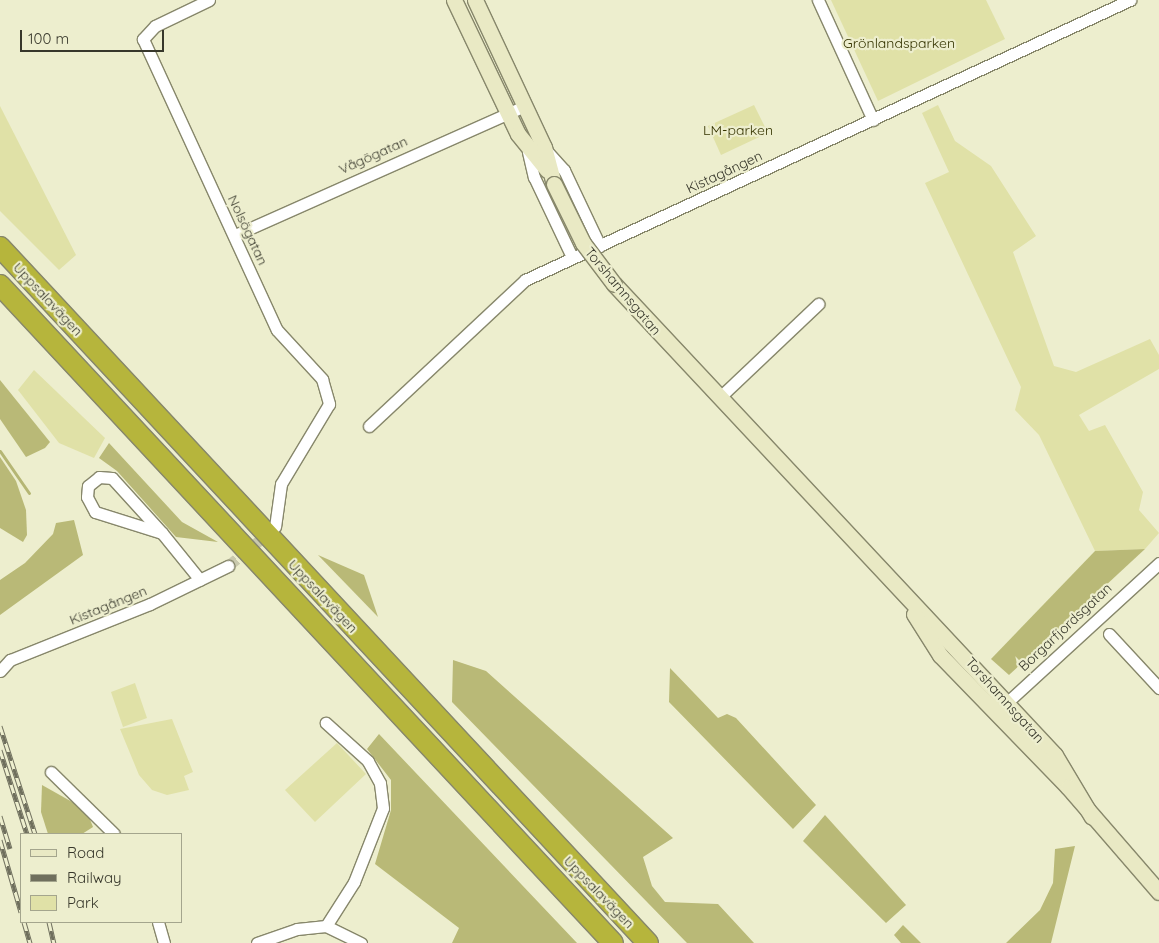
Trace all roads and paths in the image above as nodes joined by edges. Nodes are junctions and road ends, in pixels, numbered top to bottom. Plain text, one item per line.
1 (209, 0) edge
2 (454, 0) edge
3 (475, 0) edge
4 (818, 0) edge
5 (1130, 0) edge
6 (525, 106) junction
7 (507, 112) junction
8 (873, 120) junction
9 (544, 147) junction
10 (528, 152) junction
11 (550, 177) junction
12 (234, 236) junction
13 (600, 246) junction
14 (0, 247) edge
15 (572, 257) junction
16 (0, 285) edge
17 (0, 302) edge
18 (818, 304) dead end
19 (84, 376) junction
20 (719, 398) junction
21 (369, 426) dead end
22 (275, 527) tunnel mouth
23 (162, 533) junction
24 (1159, 563) edge
25 (228, 566) tunnel mouth
26 (200, 580) junction
27 (903, 596) junction
28 (1109, 634) dead end
29 (0, 671) edge
30 (1159, 688) edge
31 (1007, 702) junction
32 (994, 715) junction
33 (326, 724) dead end
34 (51, 772) dead end
35 (1092, 817) junction
36 (113, 833) edge
37 (1159, 892) edge
38 (158, 923) edge
39 (326, 926) junction
40 (164, 943) edge
41 (257, 943) edge
42 (361, 943) edge
43 (613, 943) edge
44 (648, 943) edge

1 - 12 street, Nolsögatan
2 - 7 street, Torshamnsgatan
3 - 6 street, Torshamnsgatan
4 - 8 street
5 - 8 street, Kistagången
6 - 7 street, Vågögatan
6 - 9 street, Torshamnsgatan
7 - 10 street, Torshamnsgatan
7 - 12 street, Vågögatan
8 - 13 street, Kistagången
9 - 11 street, Torshamnsgatan
9 - 13 street, Torshamnsgatan
10 - 11 street, Torshamnsgatan
10 - 15 street, Torshamnsgatan
11 - 20 street, Torshamnsgatan, bridge
12 - 22 street, Nolsögatan
13 - 15 street, Kistagången
14 - 44 highway, Uppsalavägen
15 - 21 street, Kistagången
16 - 19 highway, Uppsalavägen
17 - 19 highway
18 - 20 street
19 - 43 highway, Uppsalavägen
20 - 27 street, Torshamnsgatan
23 - 23 street
23 - 26 street
24 - 31 street, Borgarfjordsgatan
25 - 26 street, Kistagången
26 - 29 street, Kistagången
27 - 31 street, Torshamnsgatan
27 - 32 street, Torshamnsgatan
28 - 30 street
31 - 32 street, Borgarfjordsgatan
31 - 35 street, Torshamnsgatan
32 - 35 street, Torshamnsgatan
33 - 39 street
34 - 36 street
35 - 37 street, Torshamnsgatan
38 - 40 street
39 - 41 street
39 - 42 street

